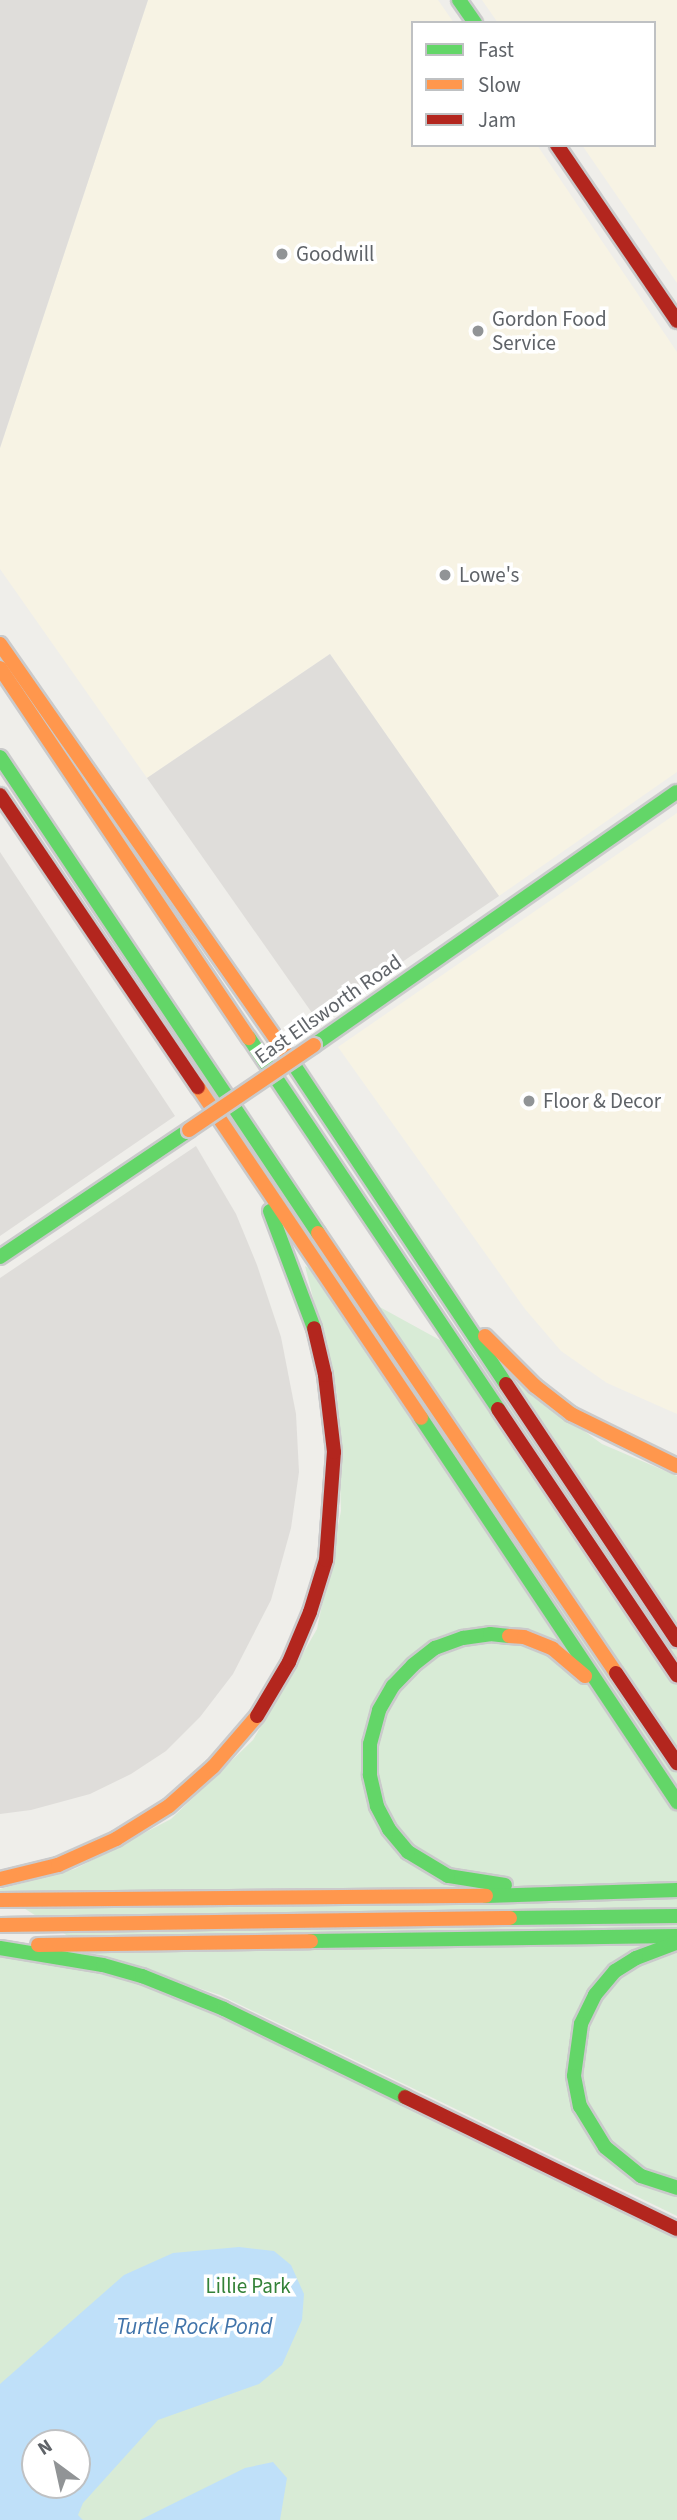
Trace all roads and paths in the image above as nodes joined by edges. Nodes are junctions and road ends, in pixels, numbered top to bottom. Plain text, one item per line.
1 (459, 0) edge
2 (474, 21) edge
3 (559, 147) edge
4 (677, 321) edge
5 (0, 644) edge
6 (0, 667) edge
7 (0, 757) edge
8 (677, 792) edge
9 (0, 795) edge
10 (241, 1152) junction
11 (0, 1257) edge
12 (446, 1292) junction
13 (677, 1466) edge
14 (677, 1640) edge
15 (677, 1675) edge
16 (614, 1706) junction
17 (677, 1763) edge
18 (677, 1802) edge
19 (0, 1879) edge
20 (677, 1890) edge
21 (544, 1895) junction
22 (0, 1900) edge
23 (677, 1916) edge
24 (0, 1926) edge
25 (677, 1936) edge
26 (677, 1943) edge
27 (0, 1947) edge
28 (677, 2188) edge
29 (677, 2229) edge

1 - 2 main road
3 - 4 main road
5 - 12 main road
6 - 15 main road
7 - 17 main road
8 - 11 main road, East Ellsworth Road, bridge
9 - 10 main road
10 - 16 main road
10 - 19 main road
12 - 13 main road
12 - 14 main road
16 - 18 main road
16 - 21 main road
20 - 21 main road
21 - 22 main road
23 - 24 main road
25 - 27 main road
26 - 28 main road
27 - 29 main road

